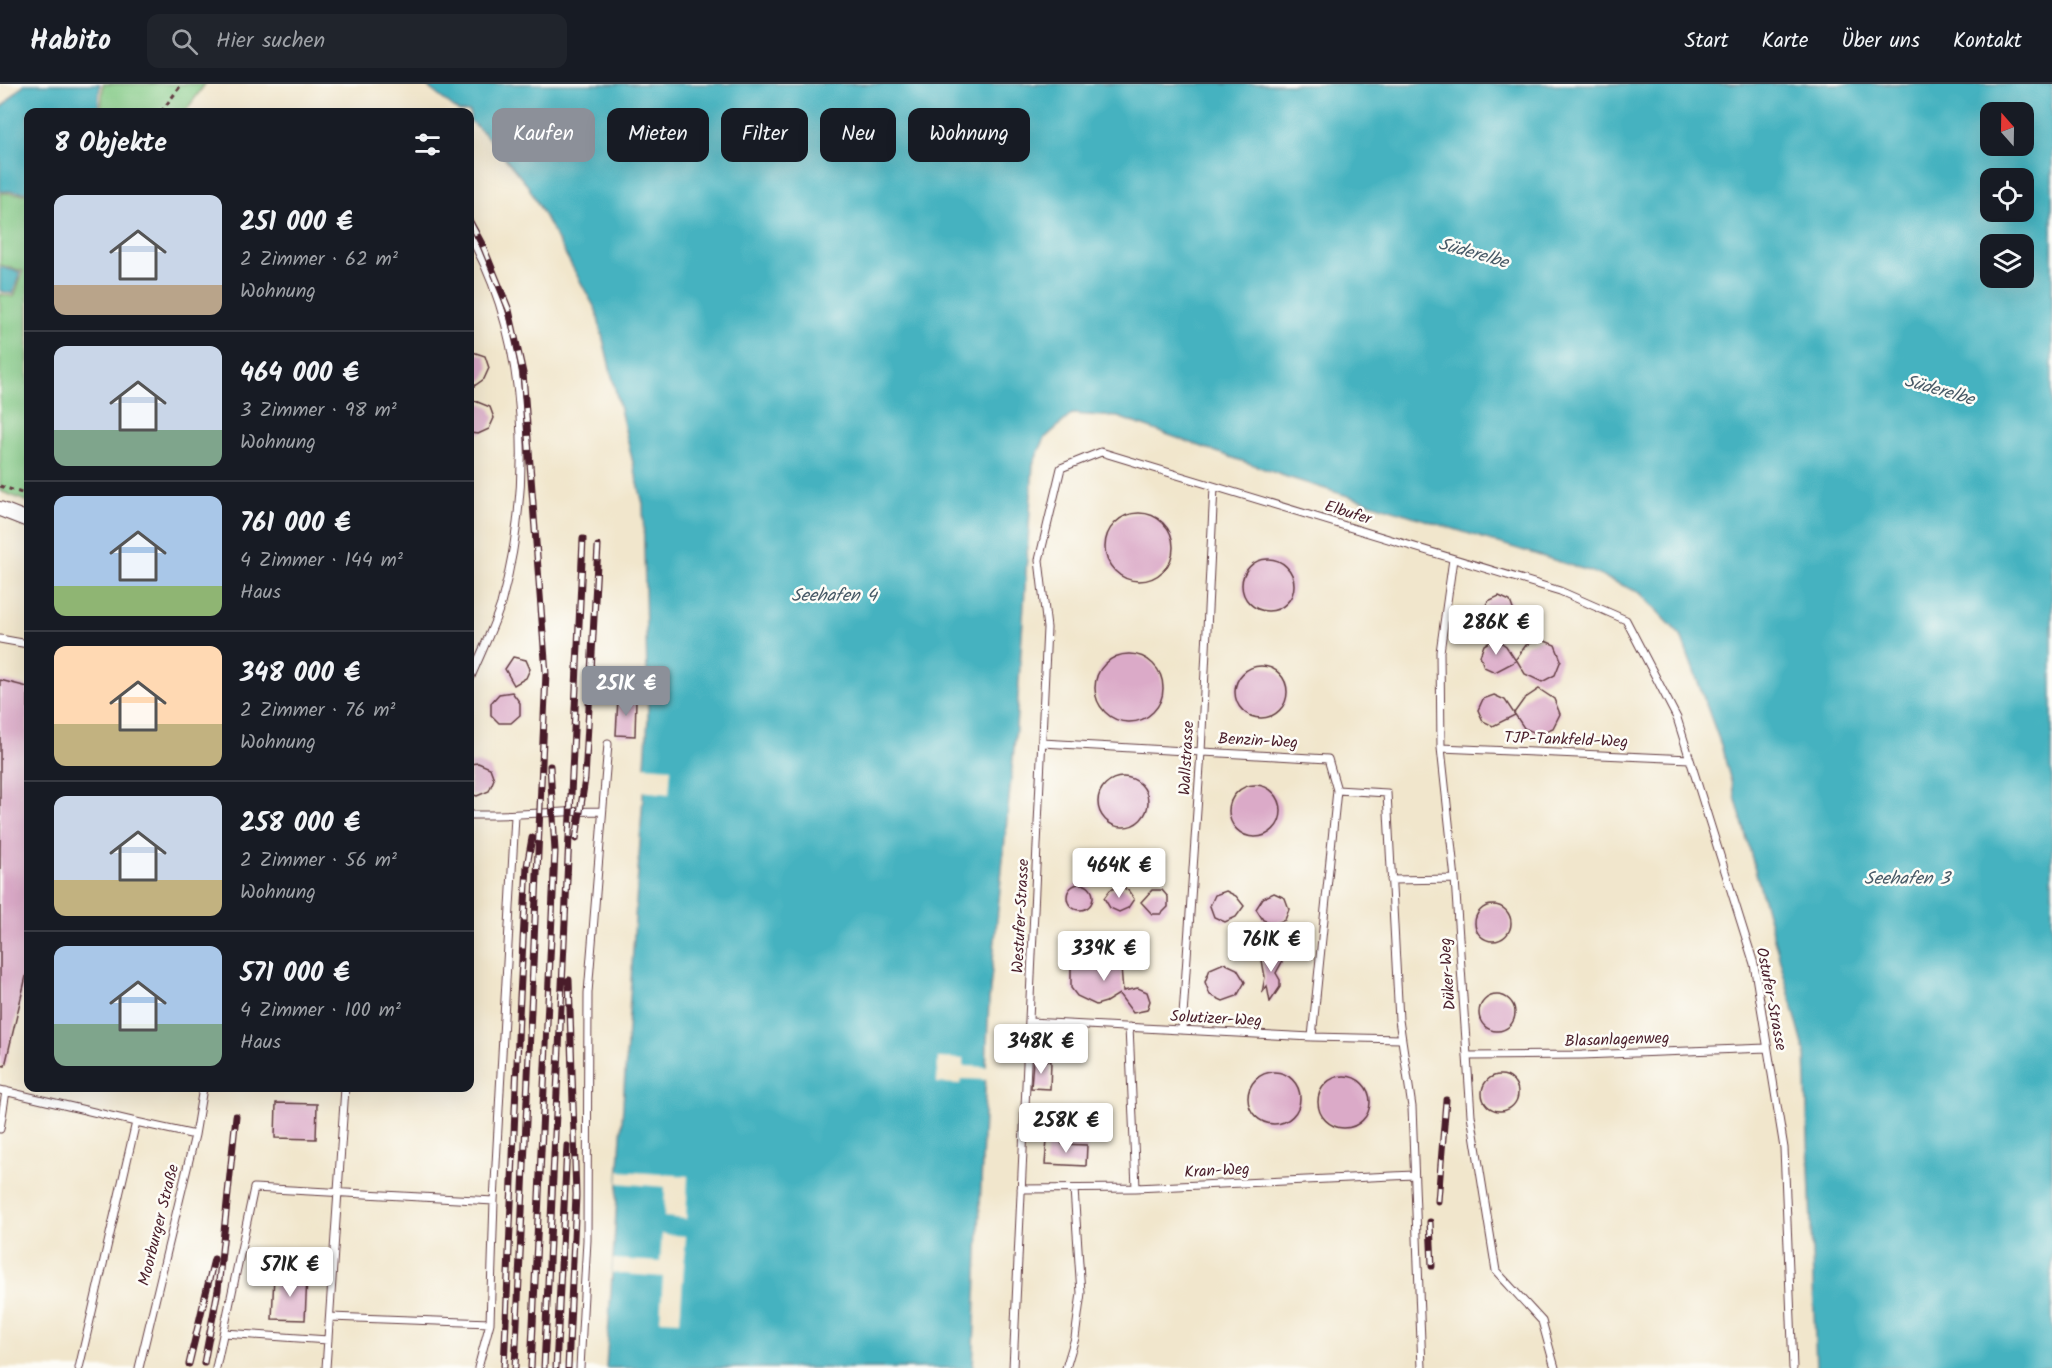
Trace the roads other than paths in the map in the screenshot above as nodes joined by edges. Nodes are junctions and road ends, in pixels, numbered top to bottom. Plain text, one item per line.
1 (474, 246) edge
2 (1061, 468) joint
3 (1214, 487) junction
4 (0, 509) edge
5 (24, 518) edge
6 (1453, 559) junction
7 (1626, 620) joint
8 (0, 639) edge
9 (24, 643) edge
10 (474, 669) edge
11 (1042, 743) junction
12 (608, 744) dead end
13 (1441, 748) junction
14 (1201, 752) junction
15 (1690, 759) junction
16 (1336, 790) junction
17 (601, 812) junction
18 (474, 815) edge
19 (515, 816) junction
20 (1455, 879) junction
21 (1391, 880) junction
22 (1030, 1022) junction
23 (1130, 1027) junction
24 (1182, 1030) junction
25 (1312, 1037) junction
26 (1401, 1039) junction
27 (1767, 1048) junction
28 (1467, 1056) junction
29 (3, 1090) edge
30 (202, 1092) edge
31 (345, 1092) edge
32 (136, 1122) junction
33 (0, 1129) edge
34 (195, 1135) junction
35 (1414, 1175) junction
36 (1136, 1188) junction
37 (1021, 1189) junction
38 (1074, 1189) junction
39 (338, 1193) junction
40 (494, 1201) junction
41 (330, 1317) junction
42 (490, 1323) junction
43 (224, 1333) junction
44 (328, 1340) junction
45 (79, 1368) edge
46 (139, 1368) edge
47 (216, 1368) edge
48 (326, 1368) edge
49 (478, 1368) edge
50 (579, 1368) edge
51 (1013, 1368) edge
52 (1066, 1368) edge
53 (1422, 1368) edge
54 (1555, 1368) edge
55 (1793, 1368) edge

1 - 10 lane
2 - 3 lane, Elbufer
2 - 11 lane, Westufer-Strasse
3 - 6 lane, Elbufer
3 - 14 lane, Wallstrasse
4 - 5 street
6 - 7 lane, Elbufer
6 - 13 lane, Düker-Weg
7 - 15 lane, Ostufer-Strasse
8 - 9 lane
11 - 14 lane, Benzin-Weg
11 - 22 lane, Westufer-Strasse
12 - 17 lane
13 - 15 lane, TJP-Tankfeld-Weg
13 - 20 lane, Düker-Weg
14 - 16 lane, Benzin-Weg
14 - 24 lane, Wallstrasse
15 - 27 lane, Ostufer-Strasse
16 - 21 lane
16 - 25 lane
17 - 19 lane
17 - 50 lane
18 - 19 lane
19 - 40 lane
20 - 21 lane
20 - 28 lane, Düker-Weg
21 - 26 lane
22 - 23 lane, Solutizer-Weg
22 - 37 lane, Westufer-Strasse
23 - 24 lane, Solutizer-Weg
23 - 36 lane
24 - 25 lane, Solutizer-Weg
25 - 26 lane, Solutizer-Weg
26 - 35 lane
27 - 28 lane, Blasanlagenweg
27 - 55 lane, Ostufer-Strasse
28 - 54 lane, Düker-Weg
29 - 32 lane
29 - 33 lane
30 - 34 lane, Moorburger Straße
31 - 39 lane
32 - 34 lane
32 - 45 lane
34 - 46 lane, Moorburger Straße
35 - 36 lane, Kran-Weg
35 - 53 lane
36 - 38 lane, Kran-Weg
37 - 38 lane, Kran-Weg
37 - 51 lane, Westufer-Strasse
38 - 52 lane
39 - 40 lane
39 - 41 lane
39 - 43 lane
40 - 42 lane
41 - 42 lane
41 - 44 lane
42 - 49 lane
43 - 44 lane
43 - 47 lane
44 - 48 lane

